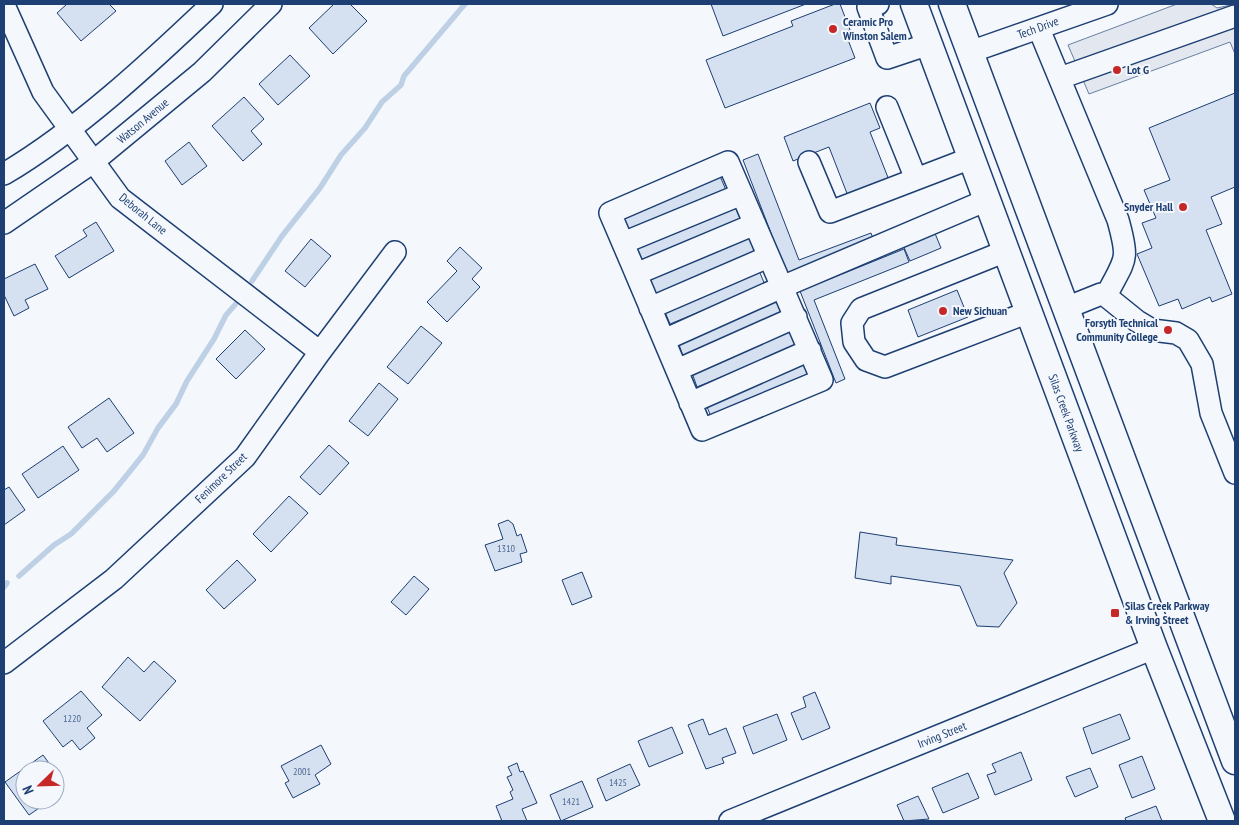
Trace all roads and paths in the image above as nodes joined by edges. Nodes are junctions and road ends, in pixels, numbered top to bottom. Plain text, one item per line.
1 (212, 4) edge
2 (271, 4) edge
3 (878, 4) edge
4 (914, 4) edge
5 (930, 4) edge
6 (952, 4) edge
7 (1107, 4) edge
8 (4, 5) edge
9 (1235, 16) edge
10 (1039, 29) junction
11 (929, 44) junction
12 (970, 52) junction
13 (1060, 78) junction
14 (887, 107) dead end
15 (68, 129) junction
16 (971, 158) junction
17 (94, 162) junction
18 (809, 162) dead end
19 (4, 174) edge
20 (916, 179) junction
21 (742, 194) junction
22 (987, 200) junction
23 (4, 223) edge
24 (755, 224) junction
25 (623, 243) junction
26 (395, 252) dead end
27 (1006, 252) junction
28 (768, 257) junction
29 (636, 274) junction
30 (782, 287) junction
31 (1106, 296) junction
32 (650, 308) junction
33 (1066, 308) junction
34 (1029, 312) junction
35 (796, 317) junction
36 (664, 340) junction
37 (810, 350) junction
38 (320, 352) junction
39 (677, 370) junction
40 (690, 402) junction
41 (1235, 473) edge
42 (1154, 648) junction
43 (4, 663) edge
44 (1235, 761) edge
45 (730, 821) edge
46 (1222, 821) edge

1 - 15 street
2 - 17 street, Watson Avenue
3 - 11 street
4 - 11 main road, Silas Creek Parkway
5 - 12 main road
6 - 12 main road
7 - 10 street, Tech Drive
8 - 15 street, Deborah Lane
9 - 13 street
10 - 12 street, Tech Drive
10 - 13 street
11 - 16 main road, Silas Creek Parkway
12 - 33 main road
13 - 31 street
14 - 20 street
15 - 17 street, Deborah Lane
15 - 19 street
16 - 20 street
16 - 22 main road, Silas Creek Parkway
17 - 23 street, Watson Avenue
17 - 38 street, Deborah Lane
18 - 20 street
21 - 24 street
21 - 25 street
21 - 25 street
22 - 27 main road, Silas Creek Parkway
22 - 30 street
24 - 28 street
24 - 29 street
25 - 29 street
26 - 38 street, Fenimore Street
27 - 34 main road, Silas Creek Parkway
27 - 34 street
28 - 30 street
28 - 32 street
29 - 32 street
30 - 35 street
30 - 36 street
31 - 33 street
31 - 41 street
32 - 36 street
33 - 44 main road
34 - 42 main road, Silas Creek Parkway
35 - 37 street
35 - 39 street
36 - 39 street
37 - 40 street
37 - 40 street
38 - 43 street, Fenimore Street
39 - 40 street
42 - 45 street, Irving Street
42 - 46 main road, Silas Creek Parkway

